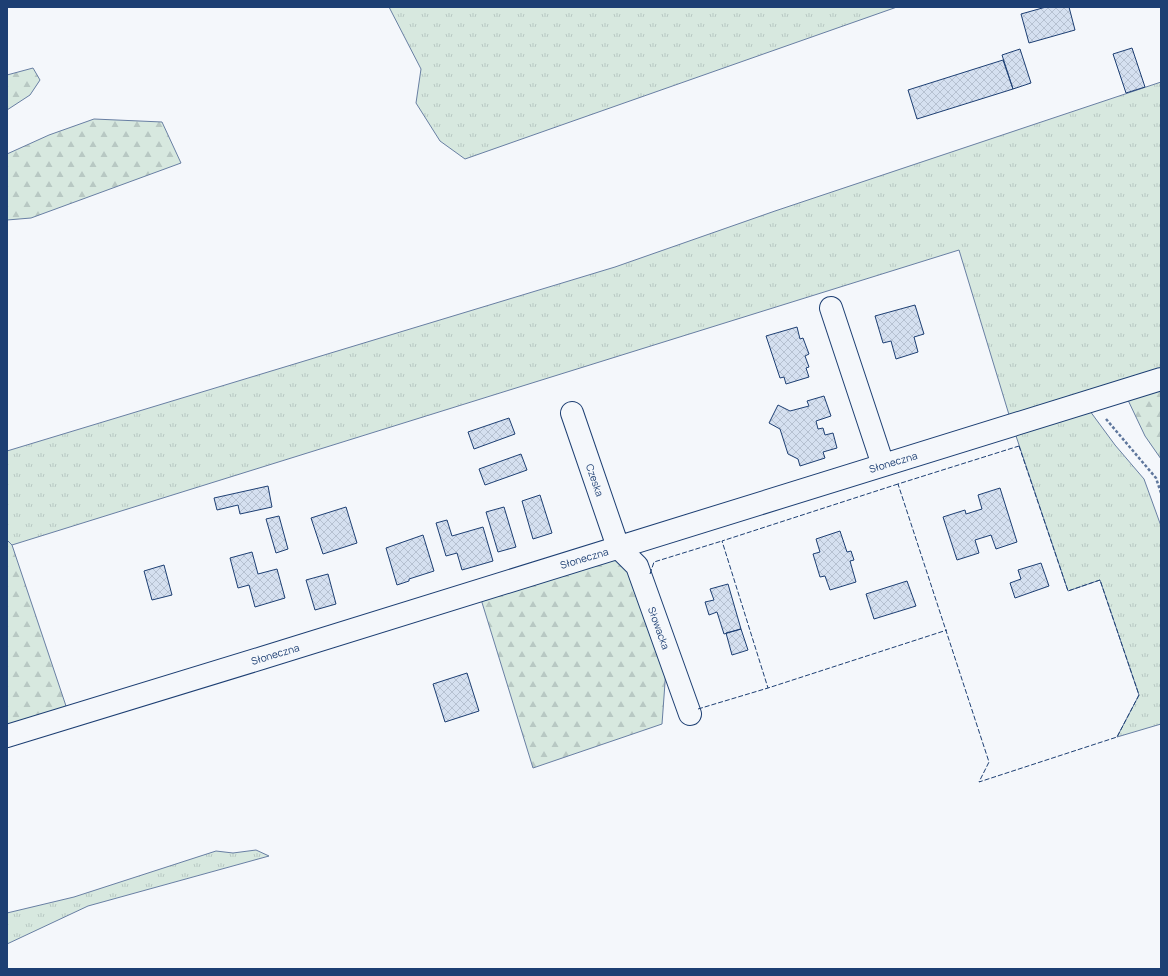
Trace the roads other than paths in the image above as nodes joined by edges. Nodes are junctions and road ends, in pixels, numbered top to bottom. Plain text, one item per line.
1 (831, 308) dead end
2 (1161, 379) edge
3 (572, 413) dead end
4 (883, 465) junction
5 (618, 547) junction
6 (690, 714) dead end
7 (7, 736) edge

1 - 4 street
2 - 4 street, Słoneczna
3 - 5 street, Czeska
4 - 5 street, Słoneczna
5 - 6 street, Słowacka
5 - 7 street, Słoneczna

